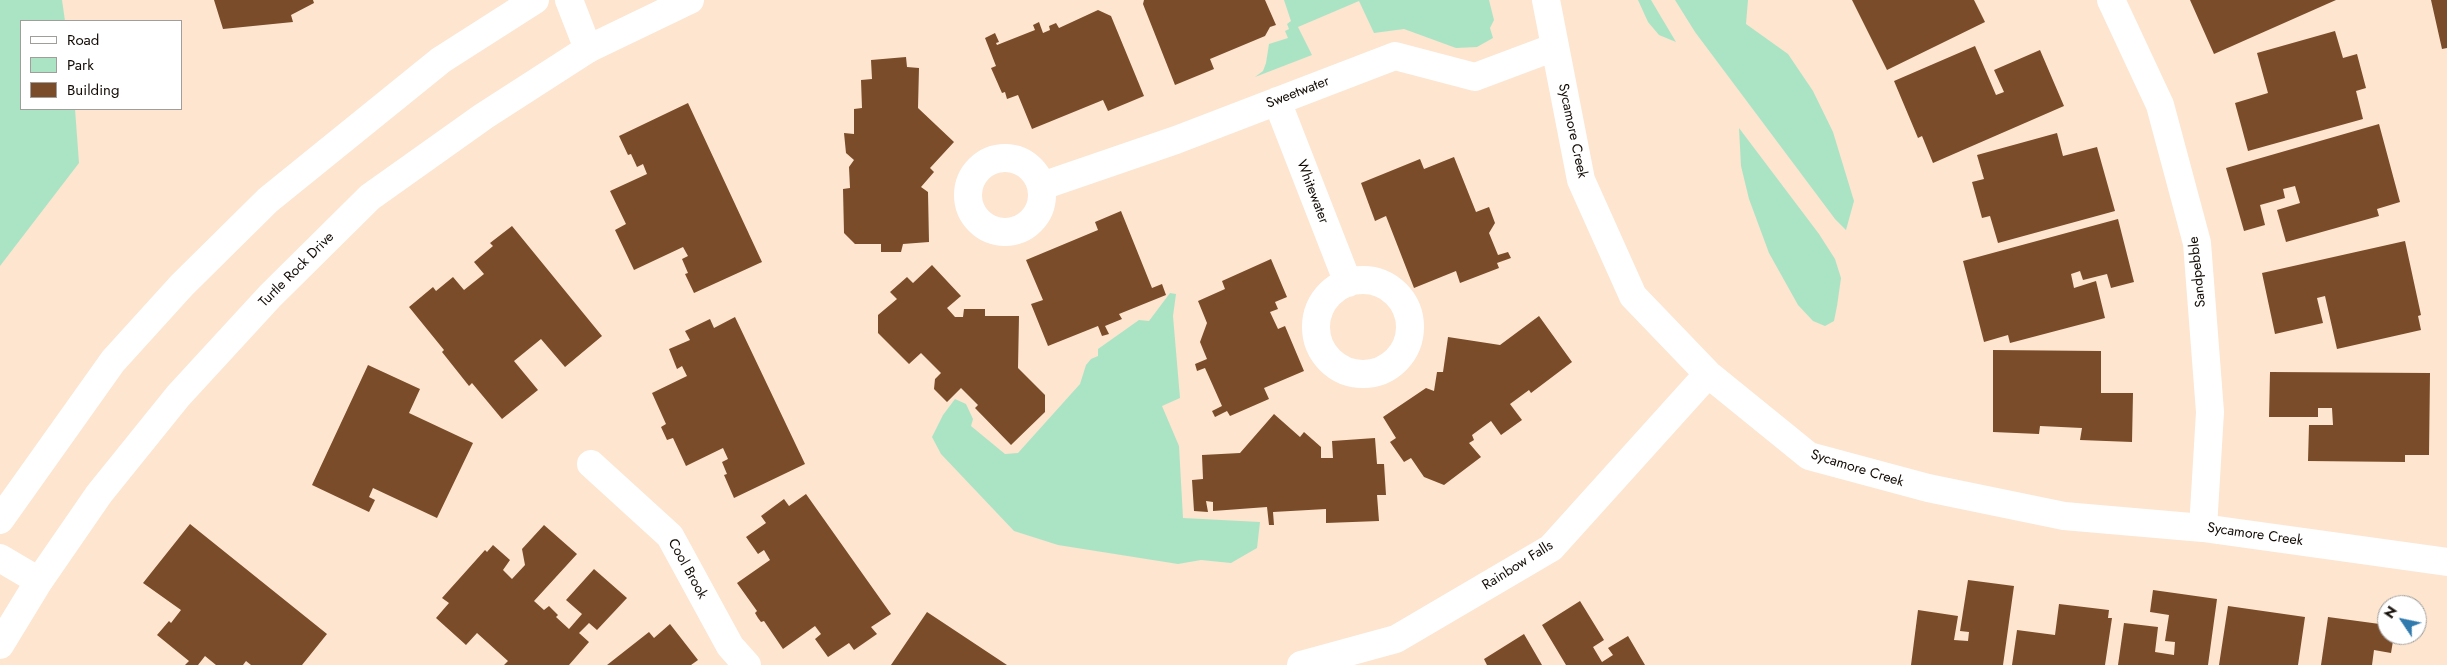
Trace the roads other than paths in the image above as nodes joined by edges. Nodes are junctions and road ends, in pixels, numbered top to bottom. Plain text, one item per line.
1 (535, 0) edge
2 (569, 0) edge
3 (690, 0) edge
4 (1546, 0) edge
5 (2112, 0) edge
6 (1555, 46) junction
7 (588, 49) junction
8 (1277, 101) junction
9 (1042, 186) dead end
10 (1348, 283) dead end
11 (1708, 374) junction
12 (591, 464) dead end
13 (0, 520) edge
14 (2204, 528) junction
15 (0, 558) edge
16 (2447, 562) edge
17 (39, 581) junction
18 (2, 638) edge
19 (746, 665) edge
20 (1301, 665) edge

1 - 13 street
2 - 7 street
3 - 7 street, Turtle Rock Drive
4 - 6 street, Sycamore Creek
5 - 14 street, Sandpebble
6 - 8 street, Sweetwater
6 - 11 street, Sycamore Creek
7 - 17 street, Turtle Rock Drive
8 - 9 street, Sweetwater
8 - 10 street, Whitewater
11 - 14 street, Sycamore Creek
11 - 20 street, Rainbow Falls
12 - 19 street, Cool Brook
14 - 16 street, Sycamore Creek
15 - 17 street
17 - 18 street, Turtle Rock Drive

